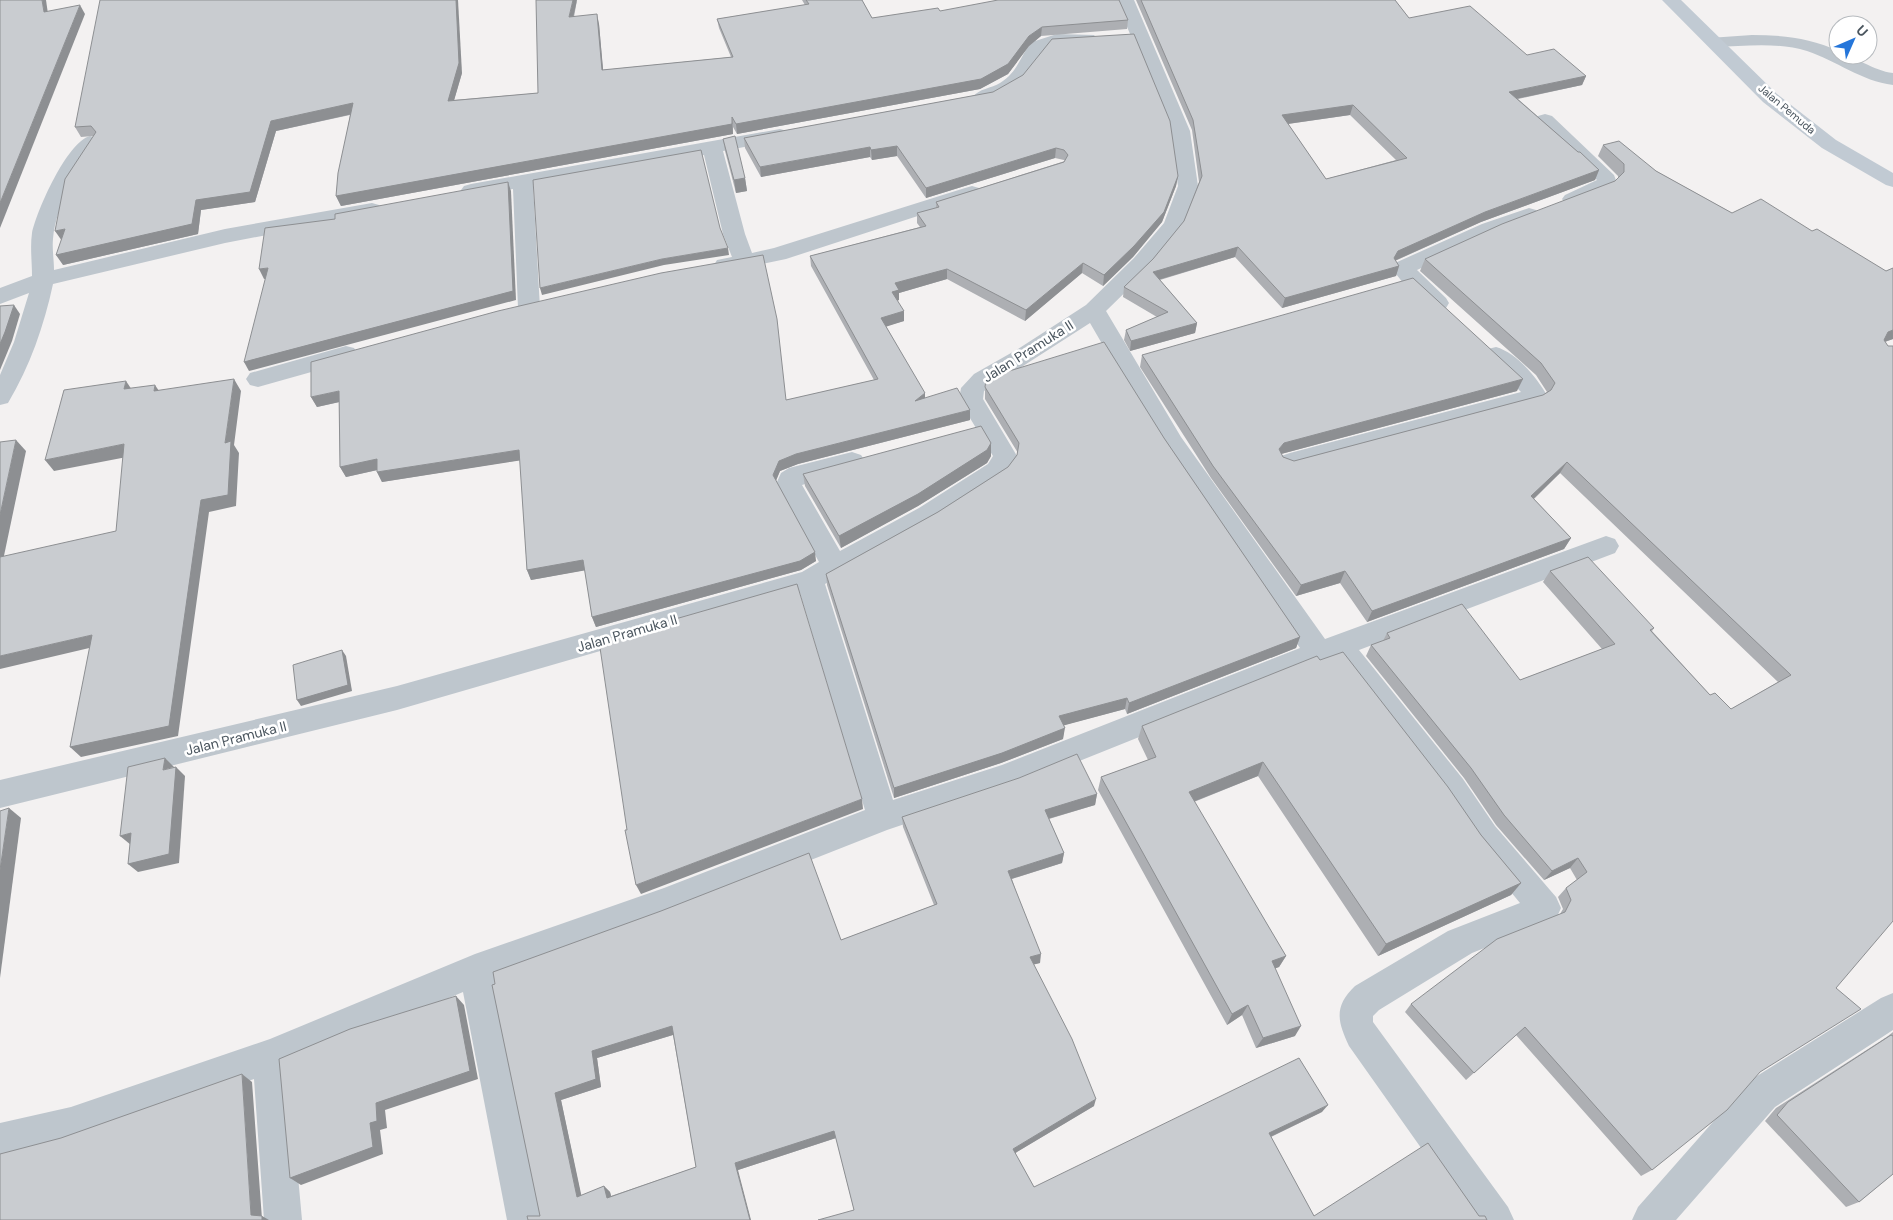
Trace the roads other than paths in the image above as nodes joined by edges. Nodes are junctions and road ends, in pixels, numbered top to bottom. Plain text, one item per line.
1 (1124, 0) edge
2 (1671, 0) edge
3 (1122, 37) junction
4 (1715, 42) junction
5 (1893, 79) edge
6 (966, 100) edge
7 (1545, 120) edge
8 (803, 130) edge
9 (90, 142) edge
10 (712, 148) junction
11 (523, 181) junction
12 (1893, 181) edge
13 (993, 186) edge
14 (454, 193) edge
15 (391, 205) edge
16 (745, 262) junction
17 (706, 268) edge
18 (43, 280) junction
19 (0, 297) edge
20 (529, 307) edge
21 (1094, 310) junction
22 (1456, 319) edge
23 (1477, 338) edge
24 (368, 348) edge
25 (258, 379) dead end
26 (0, 397) edge
27 (989, 426) junction
28 (961, 433) edge
29 (875, 455) edge
30 (1290, 462) edge
31 (1606, 546) dead end
32 (822, 573) junction
33 (1330, 649) junction
34 (0, 794) edge
35 (883, 817) junction
36 (475, 970) junction
37 (1893, 1010) edge
38 (270, 1056) junction
39 (0, 1141) edge
40 (283, 1220) edge
41 (526, 1220) edge
42 (1495, 1220) edge
43 (1651, 1220) edge

1 - 3 street, Jalan Pramuka II
2 - 4 street, Jalan Pemuda
3 - 6 street
3 - 21 street, Jalan Pramuka II
4 - 5 street
4 - 12 street, Jalan Pemuda
7 - 22 street
8 - 10 street
9 - 18 street
10 - 11 street
10 - 16 street
11 - 14 street
11 - 20 street
13 - 16 street
15 - 18 street
16 - 17 street
18 - 19 street
18 - 26 street
21 - 27 street, Jalan Pramuka II
21 - 33 street
23 - 30 street
24 - 25 street
27 - 28 street
27 - 32 street, Jalan Pramuka II
29 - 32 street
31 - 33 street
32 - 34 street, Jalan Pramuka II
32 - 35 street
33 - 35 street
33 - 42 street
35 - 36 street
36 - 38 street
36 - 41 street
37 - 43 street
38 - 39 street
38 - 40 street

